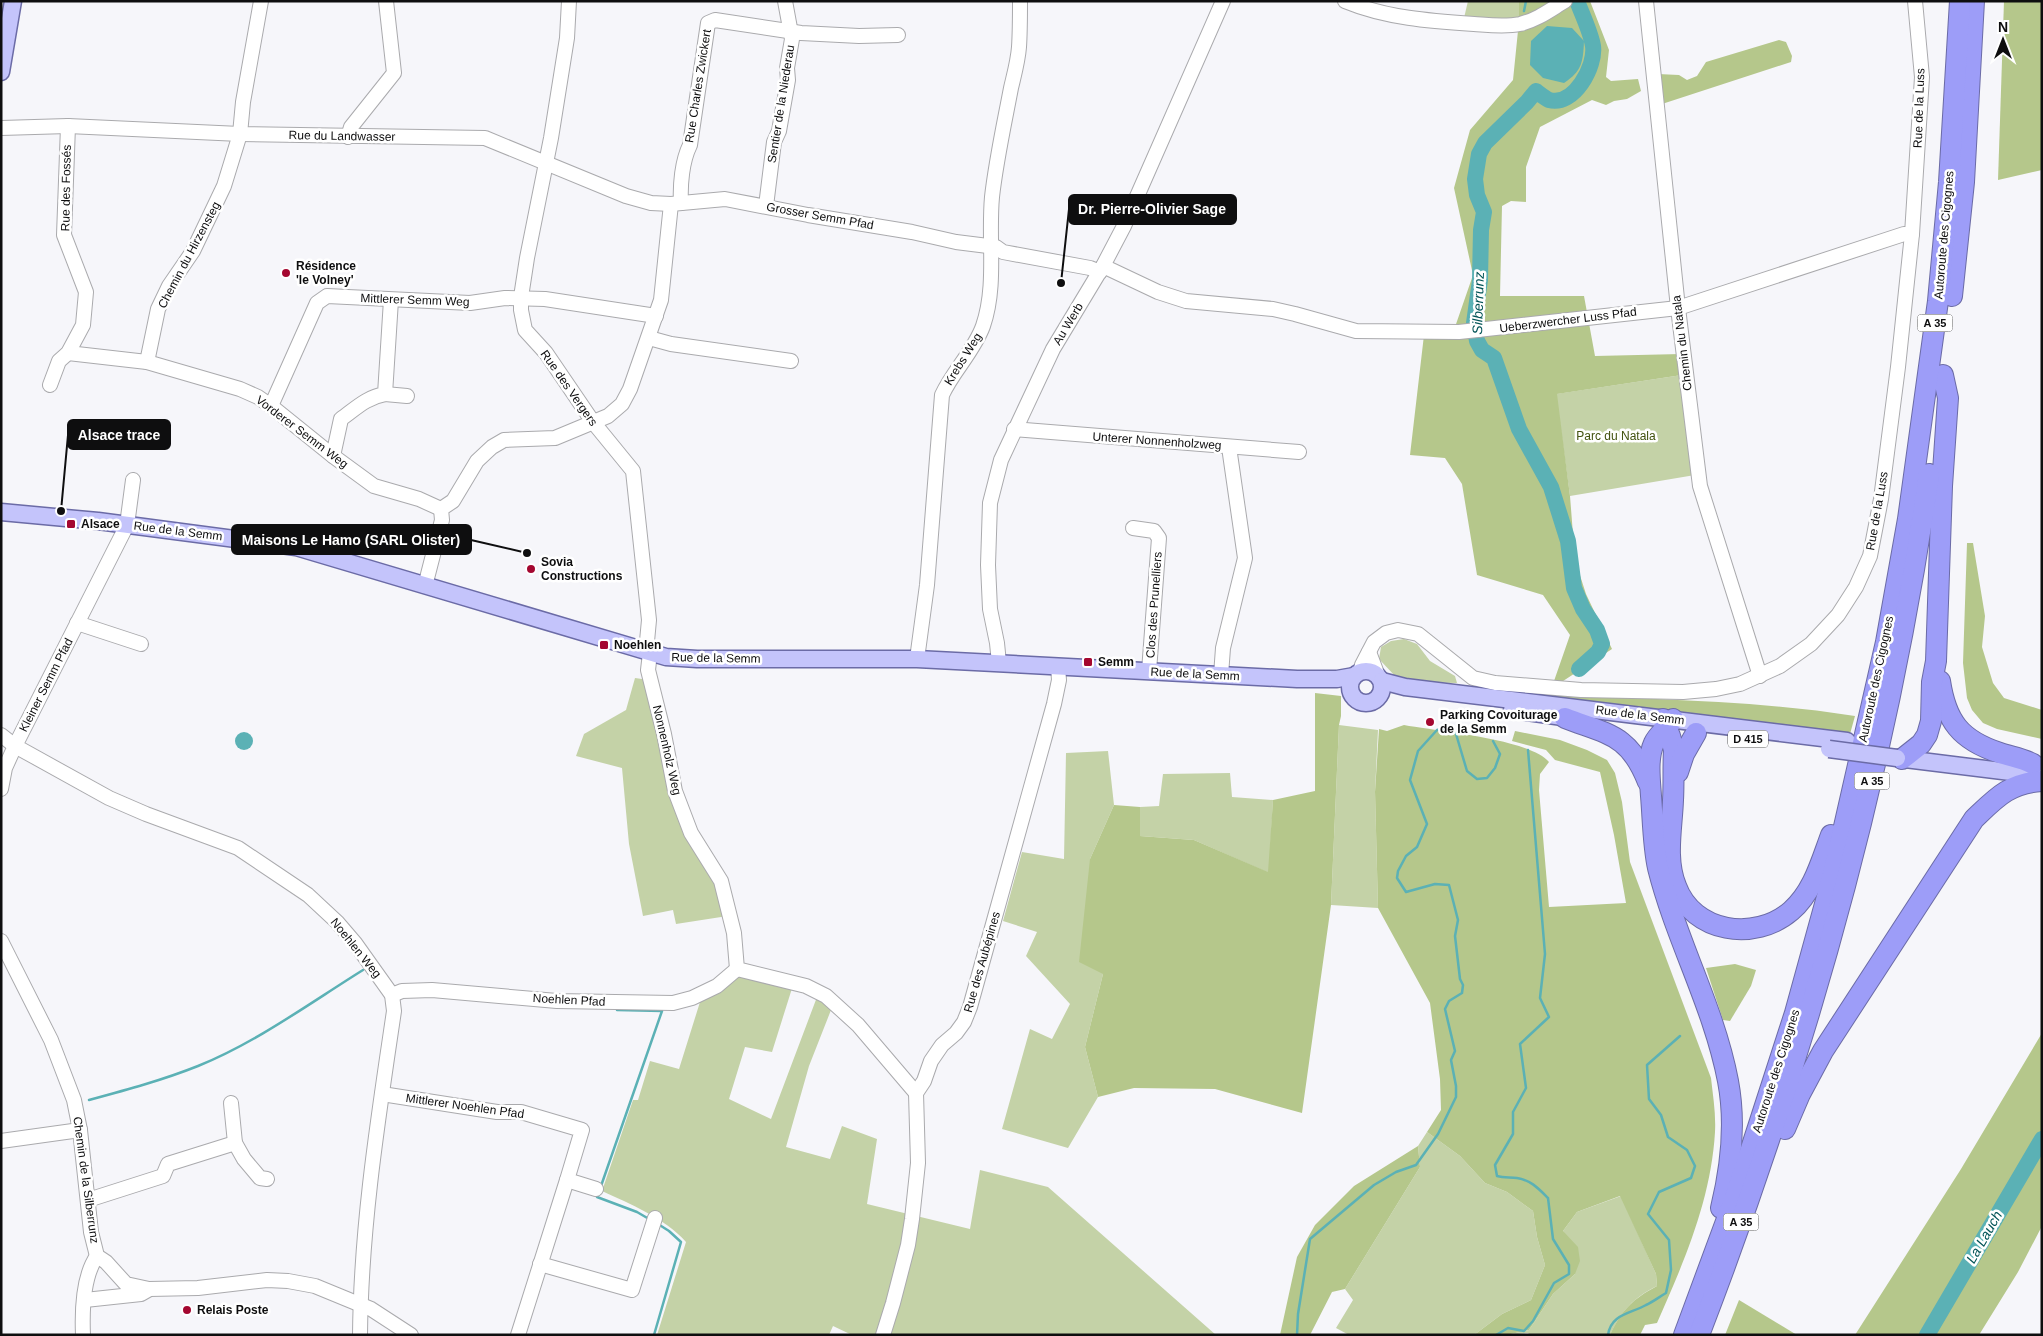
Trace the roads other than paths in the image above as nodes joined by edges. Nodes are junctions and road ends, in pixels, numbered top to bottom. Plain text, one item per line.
1 (4, 1) edge
2 (12, 1) edge
3 (261, 1) edge
4 (386, 1) edge
5 (569, 1) edge
6 (785, 1) edge
7 (1020, 1) edge
8 (1223, 1) edge
9 (1345, 1) edge
10 (1565, 1) edge
11 (1646, 1) edge
12 (1915, 1) edge
13 (1960, 1) edge
14 (1974, 1) edge
15 (1, 18) edge
16 (791, 32) junction
17 (898, 35) dead end
18 (1, 72) edge
19 (68, 126) junction
20 (1, 128) edge
21 (240, 134) junction
22 (348, 137) junction
23 (546, 162) junction
24 (676, 204) junction
25 (766, 206) junction
26 (1912, 234) junction
27 (990, 246) junction
28 (1102, 269) junction
29 (520, 297) junction
30 (391, 300) junction
31 (1678, 308) junction
32 (656, 316) junction
33 (649, 338) junction
34 (68, 353) junction
35 (791, 361) dead end
36 (147, 362) junction
37 (1943, 375) junction
38 (50, 385) dead end
39 (385, 394) junction
40 (408, 396) dead end
41 (271, 406) junction
42 (593, 422) junction
43 (1014, 429) junction
44 (1229, 447) junction
45 (1299, 452) dead end
46 (333, 456) junction
47 (132, 480) dead end
48 (441, 509) junction
49 (1, 512) edge
50 (127, 525) junction
51 (1133, 528) dead end
52 (425, 586) junction
53 (76, 623) junction
54 (141, 644) dead end
55 (1370, 652) junction
56 (648, 653) junction
57 (917, 659) junction
58 (1936, 662) junction
59 (999, 663) junction
60 (1058, 667) junction
61 (1149, 672) junction
62 (1221, 675) junction
63 (1760, 676) junction
64 (1355, 680) junction
65 (1380, 684) junction
66 (1565, 718) junction
67 (1667, 722) junction
68 (1696, 733) junction
69 (1, 736) edge
70 (1855, 741) junction
71 (15, 746) junction
72 (1903, 753) junction
73 (2040, 772) edge
74 (1, 789) edge
75 (1651, 791) junction
76 (1673, 798) junction
77 (1, 941) edge
78 (737, 969) junction
79 (392, 995) junction
80 (916, 1093) junction
81 (382, 1094) junction
82 (231, 1102) dead end
83 (80, 1130) junction
84 (1, 1141) edge
85 (235, 1143) junction
86 (1757, 1178) junction
87 (267, 1180) dead end
88 (566, 1180) junction
89 (596, 1189) dead end
90 (88, 1200) junction
91 (655, 1218) dead end
92 (97, 1256) junction
93 (1712, 1257) junction
94 (540, 1264) junction
95 (124, 1290) junction
96 (85, 1300) junction
97 (360, 1304) junction
98 (82, 1335) edge
99 (360, 1335) edge
100 (410, 1335) edge
101 (518, 1335) edge
102 (883, 1335) edge
103 (1684, 1335) edge
104 (1699, 1335) edge

1 - 15 main road
2 - 18 main road
3 - 21 street, Chemin du Hirzensteg
4 - 22 street
5 - 23 street, Rue des Vergers
6 - 16 street, Sentier de la Niederau
7 - 27 street, Krebs Weg
8 - 28 street, Au Werb
9 - 10 street
11 - 31 street, Chemin du Natala
12 - 26 street, Rue de la Luss
13 - 70 highway, Autoroute des Cigognes / A 35
14 - 37 highway, Autoroute des Cigognes / A 35
16 - 17 street
16 - 24 street, Rue Charles Zwickert
16 - 25 street, Sentier de la Niederau
19 - 20 street, Rue du Landwasser
19 - 21 street, Rue du Landwasser
19 - 34 street, Rue des Fossés
21 - 22 street, Rue du Landwasser
21 - 36 street, Chemin du Hirzensteg
22 - 23 street, Rue du Landwasser
23 - 24 street, Rue du Landwasser
23 - 29 street, Rue des Vergers
24 - 25 street, Grosser Semm Pfad
24 - 32 street
25 - 27 street, Grosser Semm Pfad
26 - 31 street, Ueberzwercher Luss Pfad
26 - 63 street, Rue de la Luss
27 - 28 street, Grosser Semm Pfad
27 - 57 street, Krebs Weg
28 - 31 street, Ueberzwercher Luss Pfad
28 - 43 street, Au Werb
29 - 30 street, Mittlerer Semm Weg
29 - 32 street, Mittlerer Semm Weg
29 - 42 street, Rue des Vergers
30 - 39 street
30 - 41 street, Mittlerer Semm Weg
31 - 63 street, Chemin du Natala
32 - 33 street
33 - 35 street
33 - 42 street
34 - 36 street, Vorderer Semm Weg
34 - 38 street, Rue des Fossés
36 - 41 street, Vorderer Semm Weg
37 - 58 highway
37 - 86 highway, Autoroute des Cigognes / A 35
39 - 40 street
39 - 46 street
41 - 46 street, Vorderer Semm Weg
42 - 48 street
42 - 56 street, Rue des Vergers
43 - 44 street, Unterer Nonnenholzweg
43 - 59 street, Au Werb
44 - 45 street, Unterer Nonnenholzweg
44 - 62 street
46 - 48 street, Vorderer Semm Weg
47 - 50 street, Kleiner Semm Pfad
48 - 52 street
49 - 50 main road, Rue de la Semm
50 - 52 main road, Rue de la Semm
50 - 53 street, Kleiner Semm Pfad
51 - 61 street, Clos des Prunelliers
52 - 56 main road, Rue de la Semm
53 - 54 street, Kleiner Semm Pfad
53 - 71 street, Kleiner Semm Pfad
55 - 63 street, Rue de la Luss
55 - 64 street, Rue de la Luss
55 - 65 street
56 - 57 main road, Rue de la Semm
56 - 78 street, Nonnenholz Weg
57 - 59 main road, Rue de la Semm
58 - 72 highway
58 - 73 highway
59 - 60 main road, Rue de la Semm
60 - 61 main road, Rue de la Semm
60 - 80 street, Rue des Aubépines
61 - 62 main road, Rue de la Semm
62 - 64 main road, Rue de la Semm
64 - 65 main road
64 - 65 main road
65 - 66 main road, Rue de la Semm / D 415
65 - 67 main road, Rue de la Semm / D 415
66 - 67 main road, Rue de la Semm / D 415
66 - 75 highway
67 - 68 main road, Rue de la Semm / D 415
67 - 70 main road, Rue de la Semm / D 415
67 - 75 highway
67 - 76 highway
68 - 72 main road, Rue de la Semm / D 415, bridge
68 - 76 highway
69 - 71 street
70 - 72 main road, Rue de la Semm / D 415
70 - 76 highway
70 - 93 highway, Autoroute des Cigognes / A 35
71 - 74 street
71 - 79 street, Noehlen Weg
72 - 73 main road, D 415
73 - 86 highway
75 - 93 highway
77 - 83 street, Chemin de la Silberrunz
78 - 79 street, Noehlen Pfad
78 - 80 street
79 - 81 street
80 - 102 street, Rue des Aubépines
81 - 88 street, Mittlerer Noehlen Pfad
81 - 97 street
82 - 85 street
83 - 84 street
83 - 90 street, Chemin de la Silberrunz
85 - 87 street
85 - 90 street
86 - 104 highway, Autoroute des Cigognes / A 35
88 - 89 street
88 - 94 street
90 - 92 street, Chemin de la Silberrunz
91 - 94 street
92 - 95 street, Chemin de la Silberrunz
92 - 96 street, Chemin de la Silberrunz
93 - 103 highway, Autoroute des Cigognes / A 35
94 - 101 street
95 - 96 street
95 - 97 street
96 - 98 street, Chemin de la Silberrunz
97 - 99 street
97 - 100 street

